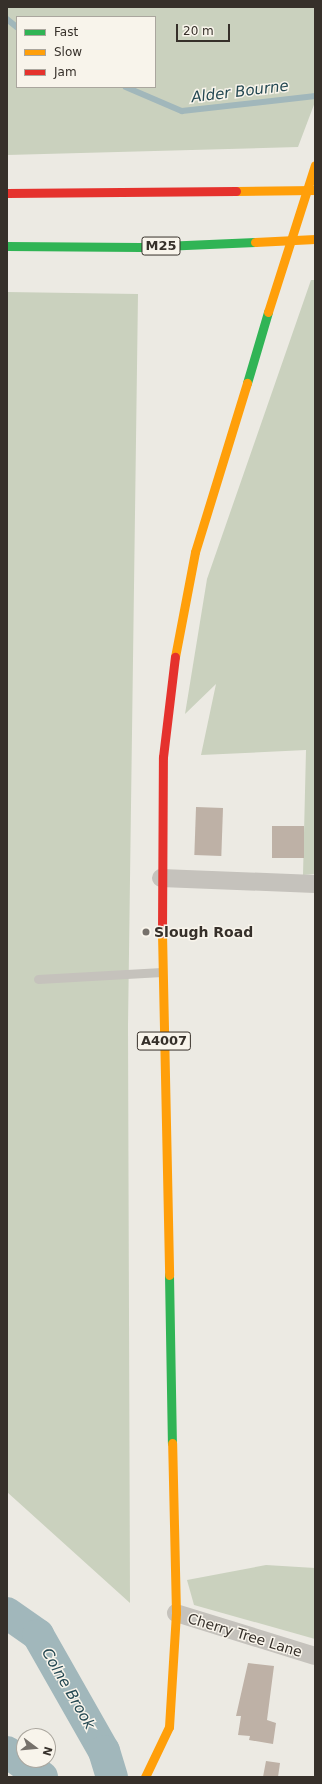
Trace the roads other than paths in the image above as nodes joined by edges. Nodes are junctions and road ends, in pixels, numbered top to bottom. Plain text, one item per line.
1 (315, 165) edge
2 (315, 190) edge
3 (7, 193) edge
4 (315, 238) edge
5 (7, 246) edge
6 (161, 878) junction
7 (315, 884) edge
8 (162, 972) junction
9 (38, 979) dead end
10 (176, 1613) junction
11 (315, 1656) edge
12 (145, 1777) edge

1 - 6 main road, A4007, bridge
2 - 3 main road
4 - 5 main road, M25
6 - 7 street
6 - 8 main road, A4007
8 - 9 lane
8 - 10 main road, A4007
10 - 11 street, Cherry Tree Lane
10 - 12 main road, A4007

